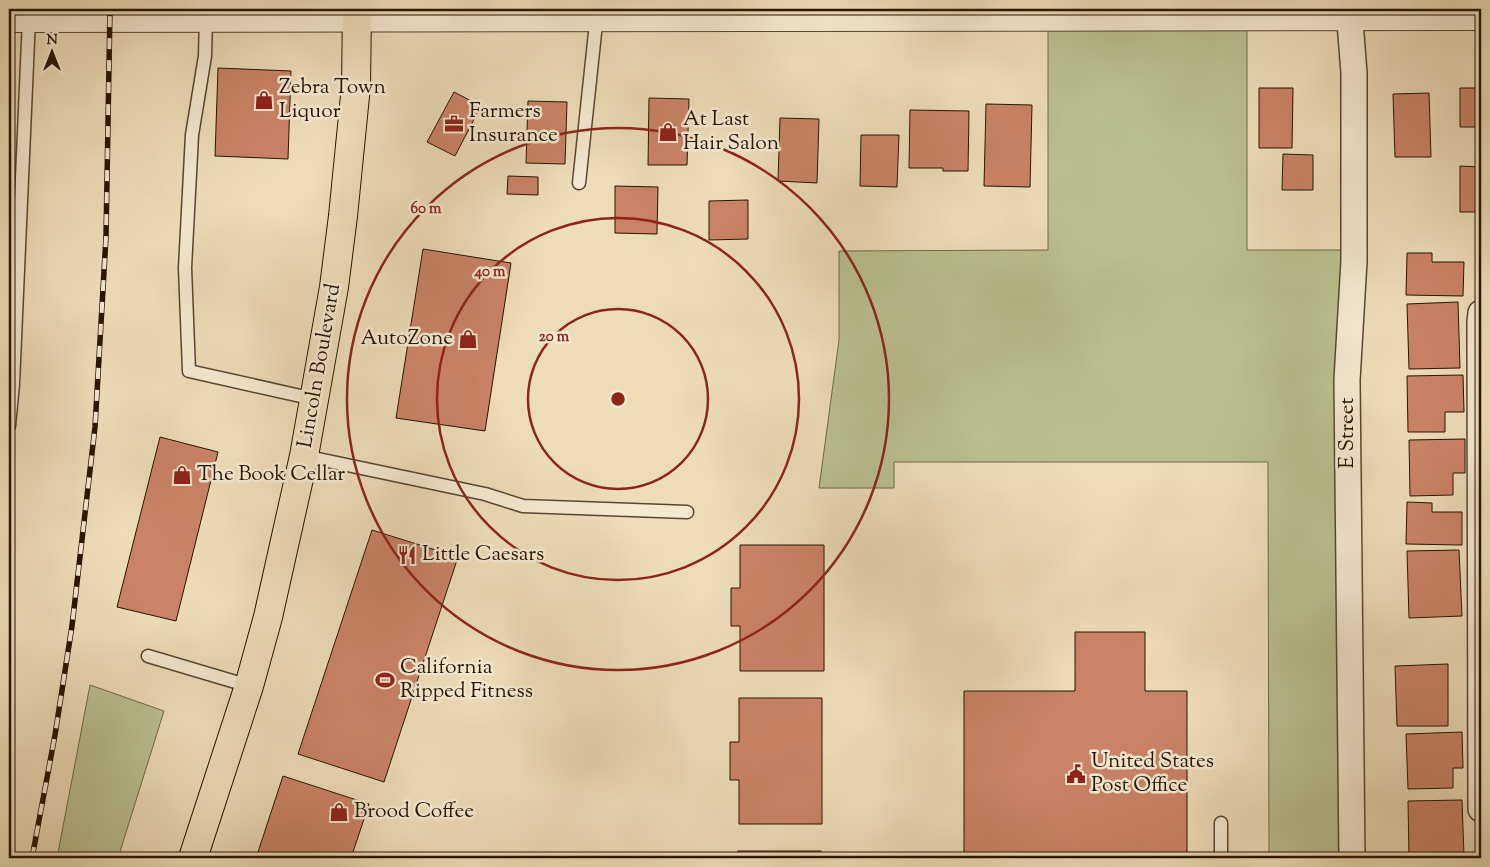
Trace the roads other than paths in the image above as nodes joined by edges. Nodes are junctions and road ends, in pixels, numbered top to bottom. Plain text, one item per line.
1 (357, 13) edge
2 (597, 13) edge
3 (855, 13) edge
4 (1105, 13) edge
5 (1349, 13) edge
6 (1481, 16) edge
7 (206, 17) junction
8 (19, 18) edge
9 (578, 183) dead end
10 (1481, 313) edge
11 (11, 366) edge
12 (314, 399) junction
13 (9, 426) edge
14 (304, 456) junction
15 (687, 512) dead end
16 (148, 656) dead end
17 (249, 686) junction
18 (1481, 809) edge
19 (1221, 824) dead end
20 (193, 858) edge
21 (1221, 858) edge
22 (1352, 858) edge

1 - 2 street
1 - 7 street
1 - 12 main road, Lincoln Boulevard
2 - 3 street
2 - 9 lane
3 - 4 street
4 - 5 street
5 - 6 street
5 - 22 street, E Street
7 - 8 street
7 - 12 lane
8 - 11 lane
10 - 18 street
11 - 13 lane
12 - 14 main road, Lincoln Boulevard
14 - 15 lane
14 - 17 main road, Lincoln Boulevard
16 - 17 lane
17 - 20 main road, Lincoln Boulevard
19 - 21 lane

